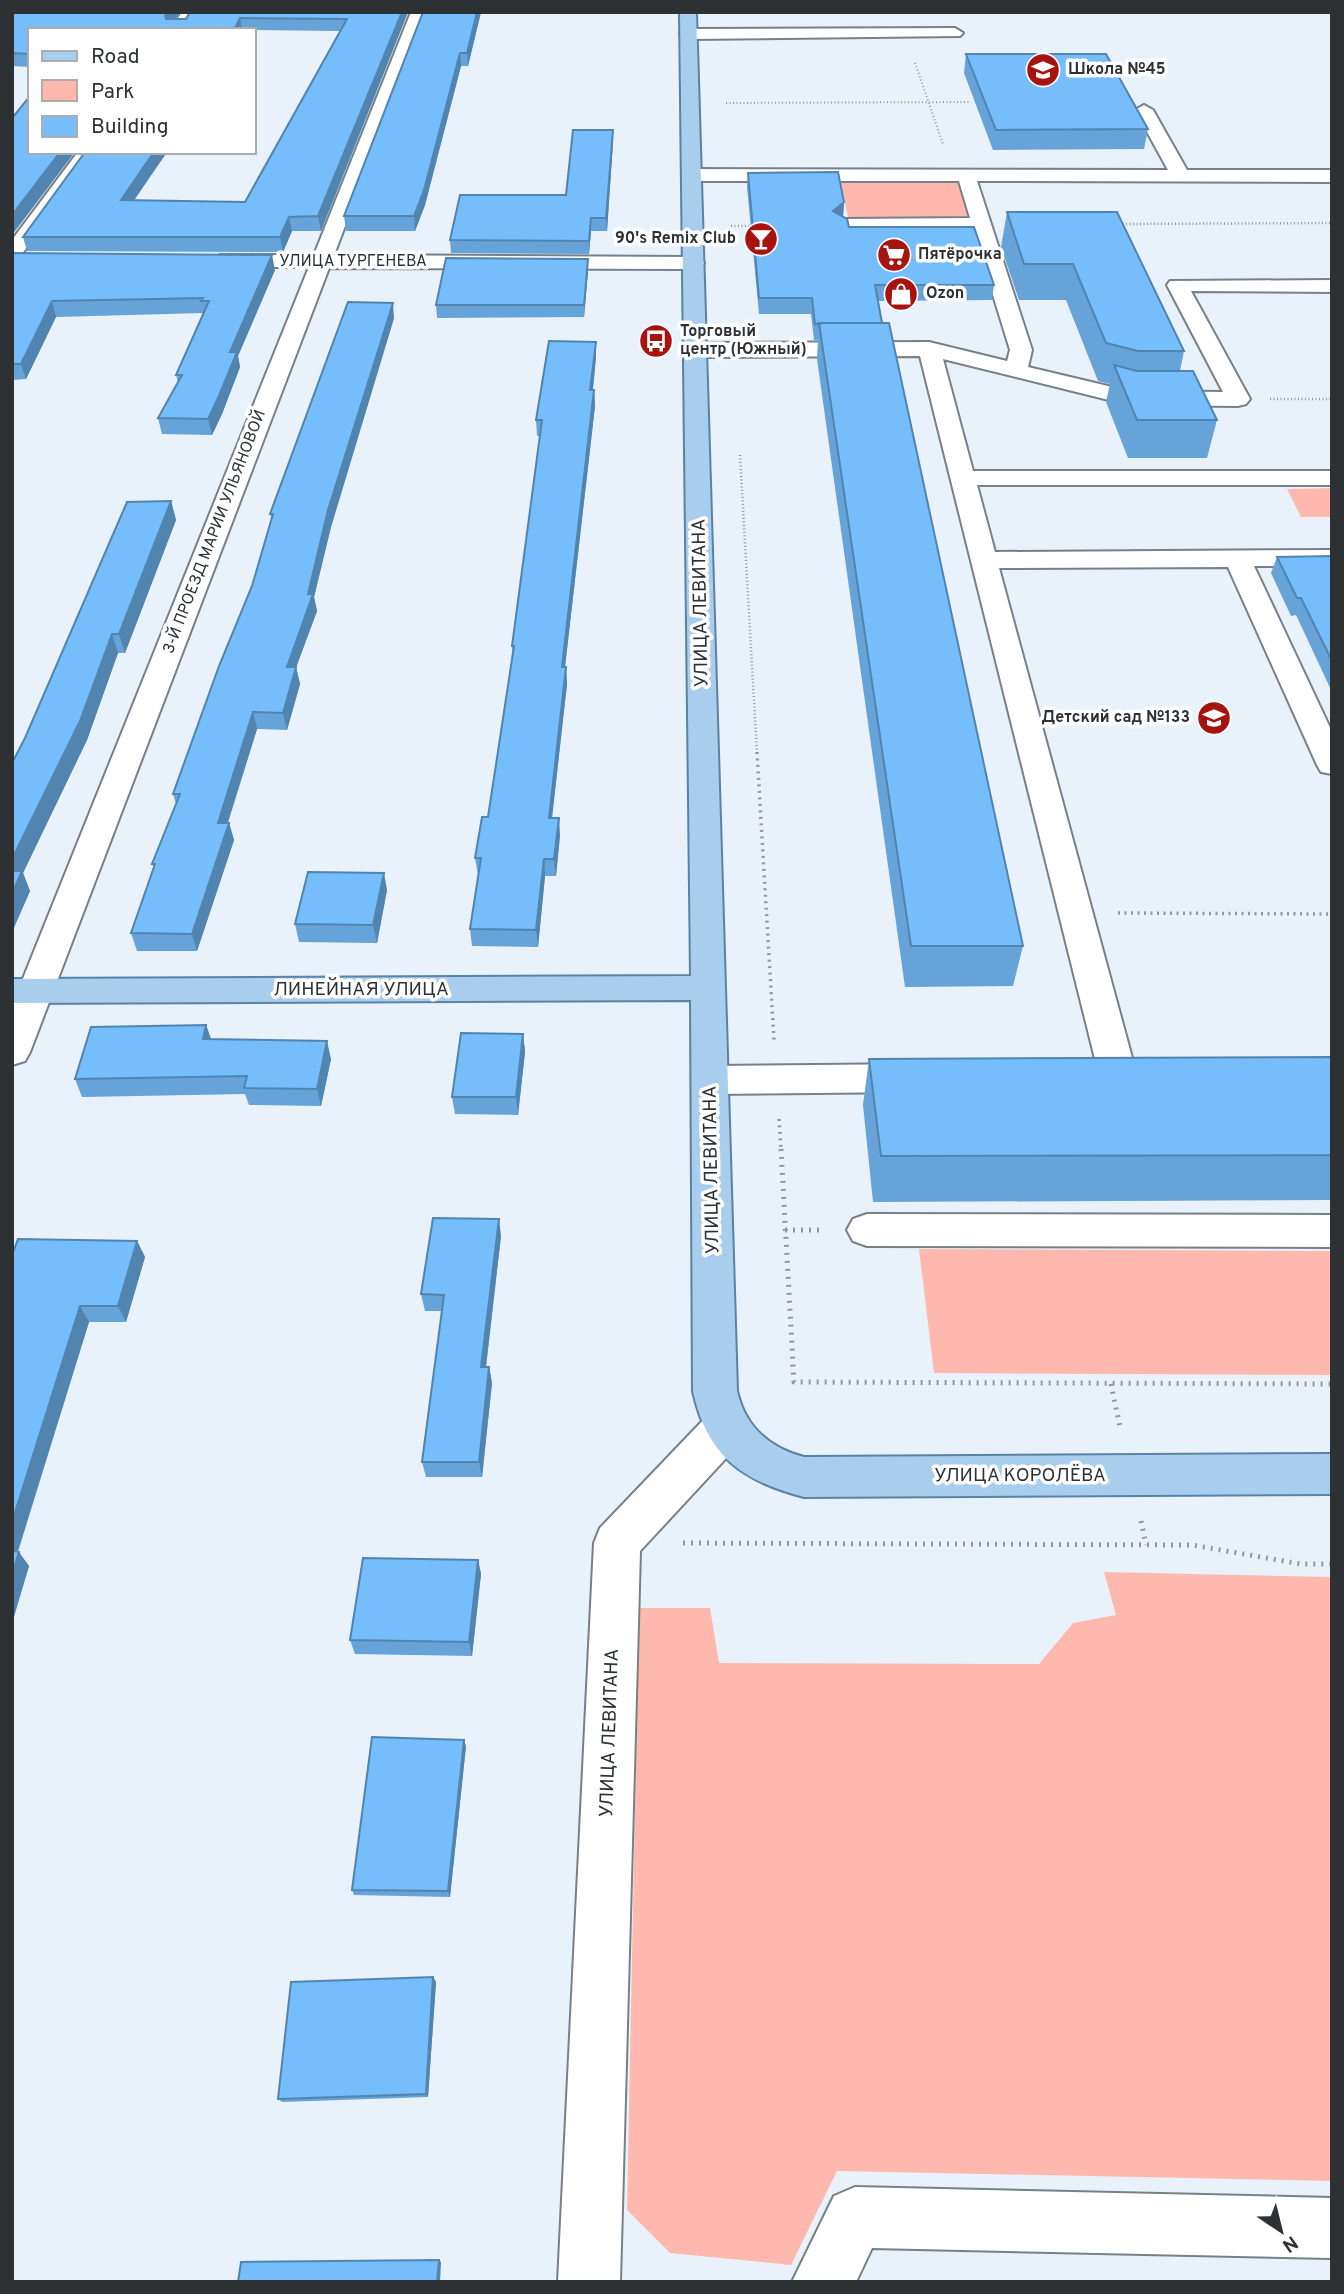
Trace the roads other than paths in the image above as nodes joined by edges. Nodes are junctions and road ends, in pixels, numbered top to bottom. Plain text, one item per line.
1 (190, 12) edge
2 (419, 12) edge
3 (688, 23) edge
4 (178, 28) edge
5 (955, 33) dead end
6 (1144, 110) dead end
7 (86, 154) edge
8 (692, 175) junction
9 (966, 175) junction
10 (1180, 175) junction
11 (1332, 176) edge
12 (982, 224) junction
13 (844, 225) edge
14 (17, 258) edge
15 (200, 261) edge
16 (321, 261) junction
17 (694, 263) junction
18 (1332, 286) edge
19 (929, 349) junction
20 (696, 350) junction
21 (1016, 371) junction
22 (961, 478) junction
23 (1332, 478) edge
24 (1237, 558) junction
25 (1332, 558) edge
26 (984, 560) junction
27 (1332, 765) edge
28 (709, 988) junction
29 (24, 991) edge
30 (12, 1052) edge
31 (1050, 1077) edge
32 (954, 1078) edge
33 (710, 1080) junction
34 (867, 1230) dead end
35 (1332, 1231) edge
36 (726, 1427) junction
37 (1332, 1474) edge
38 (1332, 2228) edge
39 (589, 2282) edge
40 (823, 2282) edge

1 - 4 street
2 - 16 street, 3-Й ПРОЕЗД МАРИИ УЛЬЯНОВОЙ
3 - 5 street
3 - 8 main road, УЛИЦА ЛЕВИТАНА
6 - 10 street
7 - 14 street
8 - 9 street
8 - 17 main road, УЛИЦА ЛЕВИТАНА
9 - 10 street
9 - 12 street
10 - 11 street
12 - 13 street
12 - 21 street
15 - 16 street, УЛИЦА ТУРГЕНЕВА
16 - 17 street, УЛИЦА ТУРГЕНЕВА
16 - 29 street, 3-Й ПРОЕЗД МАРИИ УЛЬЯНОВОЙ
17 - 20 main road, УЛИЦА ЛЕВИТАНА
18 - 21 street
19 - 20 street
19 - 21 street
19 - 22 street
20 - 28 main road, УЛИЦА ЛЕВИТАНА
22 - 23 street
22 - 26 street
24 - 25 street
24 - 26 street
24 - 27 street
26 - 31 street
28 - 29 main road, ЛИНЕЙНАЯ УЛИЦА
28 - 33 main road, УЛИЦА ЛЕВИТАНА
29 - 30 street, 3-Й ПРОЕЗД МАРИИ УЛЬЯНОВОЙ
32 - 33 street
33 - 36 main road, УЛИЦА ЛЕВИТАНА
34 - 35 street
36 - 37 main road, УЛИЦА КОРОЛЁВА
36 - 39 street, УЛИЦА ЛЕВИТАНА
38 - 40 street

